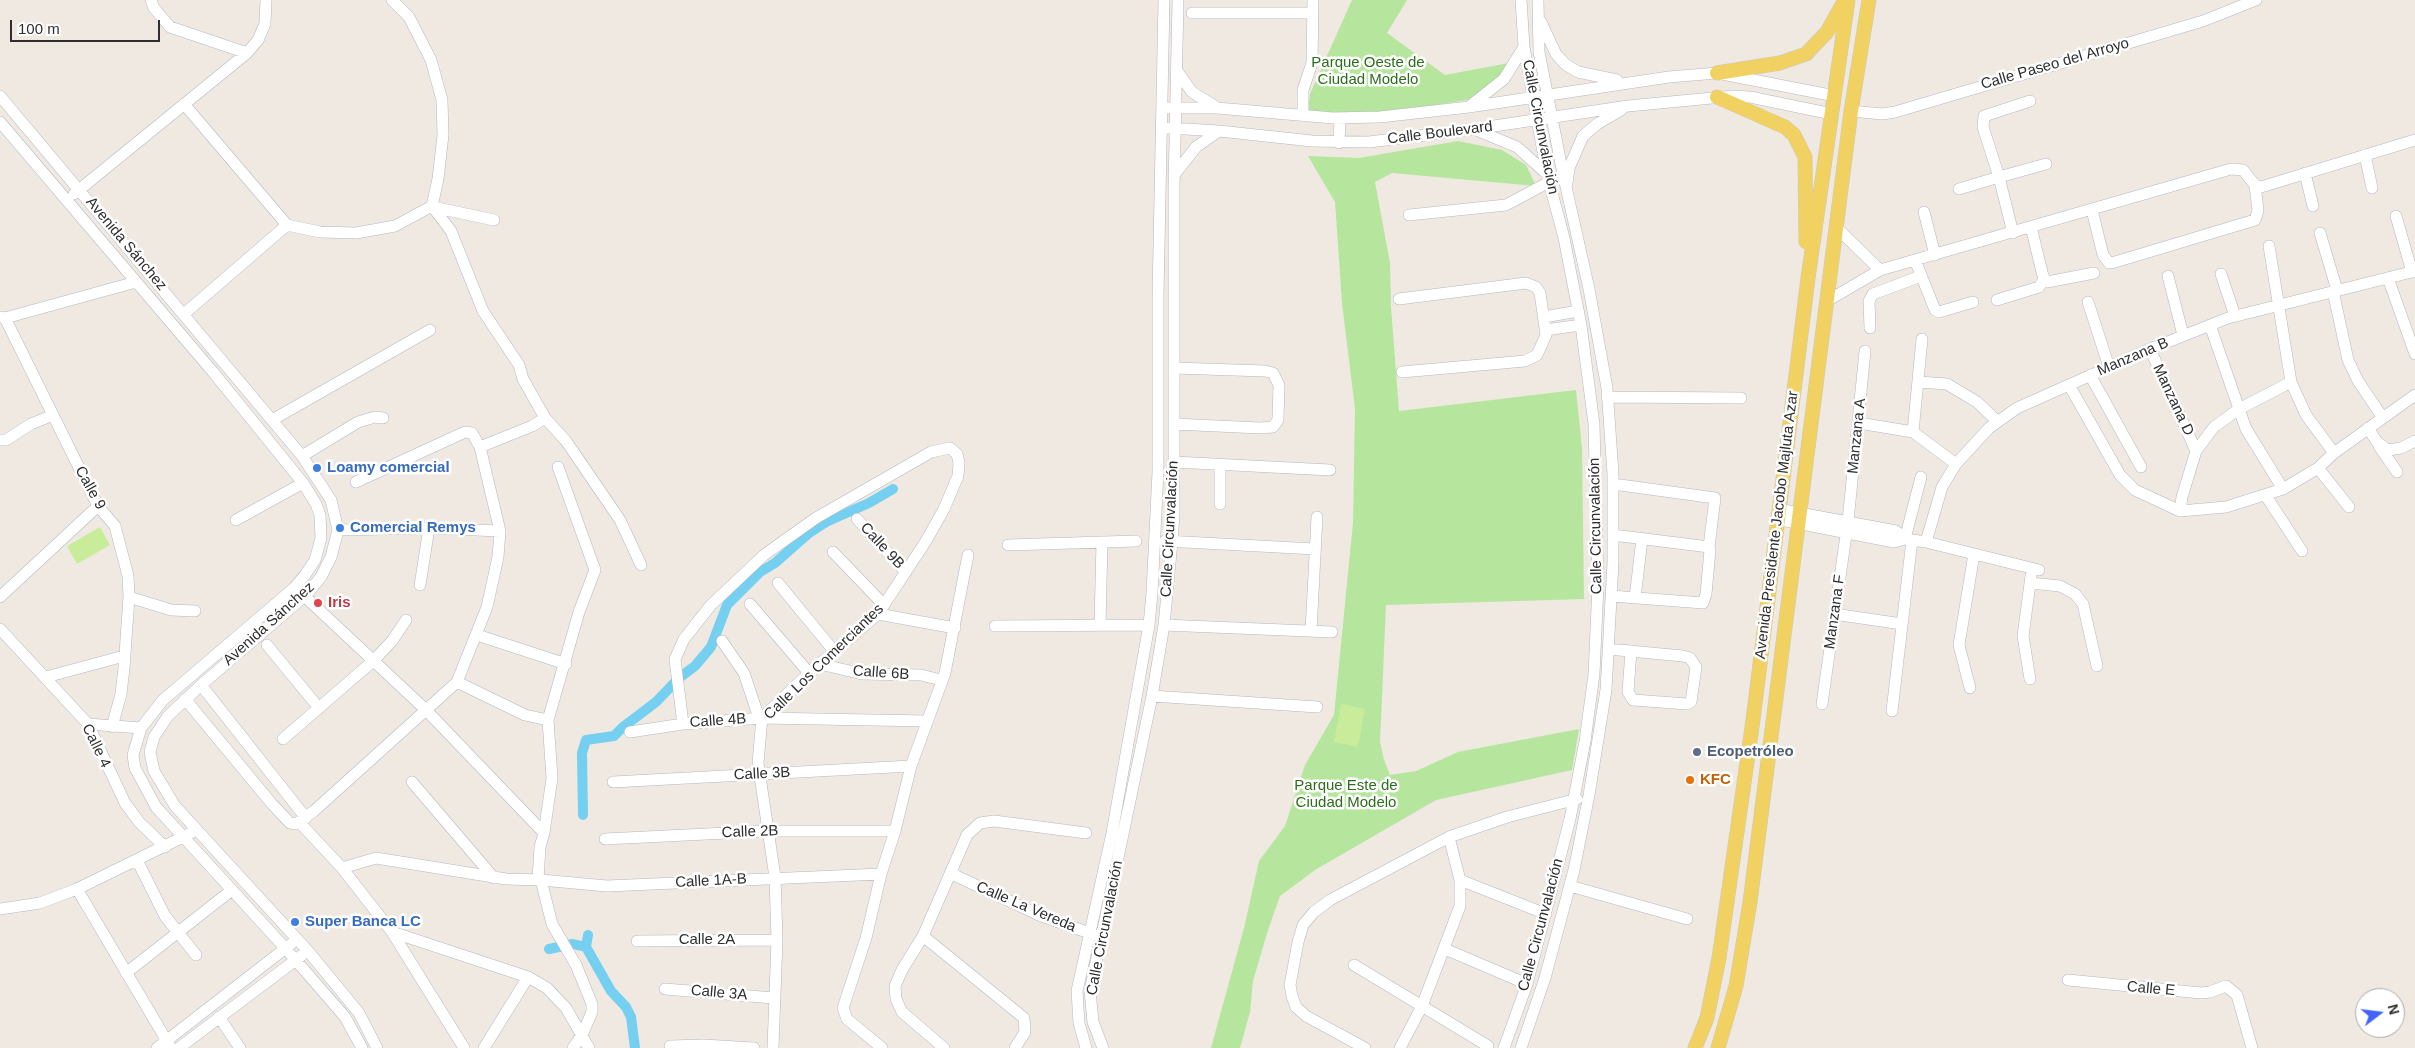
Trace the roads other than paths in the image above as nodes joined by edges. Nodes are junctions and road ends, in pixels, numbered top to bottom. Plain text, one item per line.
1 (151, 0) edge
2 (266, 0) edge
3 (392, 0) edge
4 (1164, 0) edge
5 (1178, 0) edge
6 (1312, 0) edge
7 (1522, 0) edge
8 (1538, 0) edge
9 (1847, 0) edge
10 (1869, 0) edge
11 (2256, 0) edge
12 (1192, 13) dead end
13 (1312, 13) junction
14 (1538, 13) junction
15 (1524, 47) junction
16 (247, 53) junction
17 (1177, 71) junction
18 (1717, 73) junction
19 (1634, 82) junction
20 (1548, 95) junction
21 (0, 96) edge
22 (1835, 96) junction
23 (1533, 97) junction
24 (1717, 97) junction
25 (2030, 101) dead end
26 (184, 104) junction
27 (1628, 106) junction
28 (1469, 107) junction
29 (1169, 108) junction
30 (1217, 108) junction
31 (1851, 111) junction
32 (1832, 114) junction
33 (15, 115) junction
34 (1303, 116) junction
35 (1552, 117) junction
36 (1340, 118) junction
37 (1537, 120) junction
38 (2, 124) edge
39 (1163, 127) junction
40 (1176, 129) junction
41 (1474, 129) junction
42 (1218, 131) junction
43 (2415, 140) edge
44 (1339, 143) junction
45 (2365, 156) junction
46 (2046, 164) dead end
47 (2305, 174) junction
48 (1174, 175) junction
49 (1999, 177) junction
50 (1548, 178) junction
51 (2255, 185) junction
52 (1567, 187) junction
53 (1959, 188) dead end
54 (2372, 188) dead end
55 (80, 190) junction
56 (67, 200) junction
57 (432, 206) junction
58 (2313, 206) dead end
59 (2092, 210) junction
60 (1924, 212) dead end
61 (1409, 214) dead end
62 (2396, 216) dead end
63 (494, 220) dead end
64 (287, 225) junction
65 (1836, 228) junction
66 (2031, 228) junction
67 (2013, 233) junction
68 (2320, 233) dead end
69 (2269, 246) dead end
70 (1935, 254) junction
71 (1916, 260) junction
72 (1880, 270) junction
73 (2414, 272) edge
74 (2094, 273) dead end
75 (2221, 274) dead end
76 (1920, 276) junction
77 (2168, 276) dead end
78 (1808, 278) junction
79 (2388, 278) junction
80 (2044, 279) junction
81 (136, 282) junction
82 (1589, 289) junction
83 (2335, 291) junction
84 (1574, 292) junction
85 (1399, 299) dead end
86 (1997, 300) dead end
87 (1827, 301) junction
88 (1973, 302) dead end
89 (2088, 302) dead end
90 (2278, 305) junction
91 (1578, 311) junction
92 (184, 314) junction
93 (2234, 316) junction
94 (1544, 317) junction
95 (2, 318) edge
96 (1581, 325) junction
97 (2210, 325) junction
98 (1870, 328) dead end
99 (430, 330) dead end
100 (1545, 330) junction
101 (2183, 335) junction
102 (1922, 339) dead end
103 (2150, 349) junction
104 (1865, 351) dead end
105 (2415, 354) edge
106 (2109, 367) junction
107 (1174, 368) junction
108 (1402, 372) dead end
109 (2090, 375) junction
110 (1918, 382) junction
111 (2291, 382) junction
112 (2069, 385) junction
113 (2415, 395) edge
114 (1607, 397) junction
115 (1741, 398) dead end
116 (2239, 409) junction
117 (53, 415) junction
118 (383, 418) dead end
119 (545, 418) junction
120 (2383, 418) junction
121 (272, 420) junction
122 (1997, 421) junction
123 (1859, 423) junction
124 (1174, 424) junction
125 (2368, 428) junction
126 (1913, 432) junction
127 (0, 440) edge
128 (2415, 441) edge
129 (2377, 442) junction
130 (480, 447) junction
131 (2196, 451) junction
132 (2334, 453) junction
133 (302, 456) junction
134 (1174, 462) junction
135 (1956, 464) junction
136 (1220, 466) junction
137 (558, 467) dead end
138 (2141, 467) dead end
139 (2318, 468) junction
140 (1330, 470) dead end
141 (2397, 472) dead end
142 (1921, 478) dead end
143 (356, 482) dead end
144 (303, 483) junction
145 (1613, 484) junction
146 (2283, 488) junction
147 (2266, 496) junction
148 (1220, 504) dead end
149 (98, 506) junction
150 (2350, 507) dead end
151 (2180, 511) junction
152 (1778, 514) junction
153 (1317, 517) dead end
154 (857, 519) dead end
155 (1799, 519) junction
156 (236, 520) dead end
157 (1848, 521) junction
158 (429, 528) junction
159 (338, 530) junction
160 (500, 531) junction
161 (1846, 533) junction
162 (1613, 535) junction
163 (1642, 539) junction
164 (1155, 540) junction
165 (1909, 540) junction
166 (1136, 541) dead end
167 (1102, 542) junction
168 (1172, 542) junction
169 (1926, 542) junction
170 (1008, 545) dead end
171 (1709, 547) junction
172 (1315, 549) junction
173 (833, 552) dead end
174 (2302, 552) dead end
175 (1974, 554) junction
176 (968, 555) dead end
177 (641, 565) dead end
178 (906, 572) junction
179 (778, 583) dead end
180 (2030, 583) junction
181 (420, 585) dead end
182 (294, 588) junction
183 (306, 595) junction
184 (1611, 596) junction
185 (0, 597) edge
186 (129, 597) junction
187 (1635, 598) junction
188 (750, 604) dead end
189 (881, 609) junction
190 (195, 611) dead end
191 (1834, 614) junction
192 (406, 620) dead end
193 (1100, 624) junction
194 (1902, 624) junction
195 (1149, 625) junction
196 (1164, 625) junction
197 (995, 626) dead end
198 (955, 628) junction
199 (0, 629) edge
200 (1312, 631) junction
201 (1332, 632) dead end
202 (477, 635) junction
203 (722, 641) dead end
204 (267, 645) dead end
205 (1608, 649) junction
206 (834, 651) junction
207 (1631, 651) junction
208 (124, 656) junction
209 (373, 661) junction
210 (566, 664) junction
211 (820, 664) junction
212 (2097, 666) dead end
213 (809, 673) junction
214 (46, 677) junction
215 (2030, 678) dead end
216 (941, 680) junction
217 (457, 682) junction
218 (201, 685) junction
219 (1970, 688) dead end
220 (1152, 696) junction
221 (186, 699) junction
222 (1822, 704) dead end
223 (1317, 707) dead end
224 (319, 708) junction
225 (426, 710) junction
226 (1892, 710) dead end
227 (761, 718) junction
228 (548, 720) junction
229 (927, 721) junction
230 (88, 724) junction
231 (682, 724) junction
232 (112, 727) junction
233 (141, 728) junction
234 (630, 732) dead end
235 (283, 739) dead end
236 (911, 766) junction
237 (759, 774) junction
238 (412, 782) dead end
239 (613, 782) dead end
240 (1589, 795) junction
241 (1572, 801) junction
242 (303, 820) junction
243 (196, 829) junction
244 (767, 831) junction
245 (896, 831) junction
246 (544, 833) junction
247 (1086, 833) dead end
248 (185, 837) junction
249 (1449, 837) junction
250 (605, 838) dead end
251 (165, 847) junction
252 (137, 860) junction
253 (342, 868) junction
254 (881, 874) junction
255 (952, 874) junction
256 (775, 877) junction
257 (494, 878) junction
258 (540, 880) junction
259 (1460, 880) junction
260 (1570, 886) junction
261 (77, 890) junction
262 (232, 890) junction
263 (0, 909) edge
264 (1546, 914) junction
265 (1687, 919) dead end
266 (392, 932) junction
267 (177, 933) junction
268 (1088, 933) junction
269 (922, 936) junction
270 (1102, 937) junction
271 (296, 939) junction
272 (637, 940) dead end
273 (777, 940) junction
274 (286, 949) junction
275 (1445, 949) junction
276 (308, 951) junction
277 (196, 955) dead end
278 (296, 960) junction
279 (1354, 964) dead end
280 (126, 973) junction
281 (528, 978) junction
282 (2068, 980) dead end
283 (1527, 984) junction
284 (665, 989) dead end
285 (774, 998) junction
286 (1422, 1006) junction
287 (219, 1017) junction
288 (582, 1034) junction
289 (165, 1046) edge
290 (670, 1046) dead end
291 (1488, 1046) dead end
292 (179, 1048) edge
293 (240, 1048) edge
294 (362, 1048) edge
295 (377, 1048) edge
296 (464, 1048) edge
297 (484, 1048) edge
298 (573, 1048) edge
299 (589, 1048) edge
300 (754, 1048) edge
301 (773, 1048) edge
302 (882, 1048) edge
303 (944, 1048) edge
304 (1015, 1048) edge
305 (1086, 1048) edge
306 (1103, 1048) edge
307 (1365, 1048) edge
308 (1400, 1048) edge
309 (1504, 1048) edge
310 (1521, 1048) edge
311 (1695, 1048) edge
312 (1718, 1048) edge
313 (2252, 1048) edge

1 - 16 street
2 - 16 street
3 - 57 street
4 - 29 street, Calle Circunvalación
5 - 17 street, Calle Circunvalación
6 - 13 street
7 - 15 street, Calle Circunvalación
8 - 14 street, Calle Circunvalación
9 - 18 main road
9 - 22 main road, Avenida Presidente Jacobo Majluta Azar
10 - 31 main road, Avenida Presidente Jacobo Majluta Azar
11 - 31 street, Calle Paseo del Arroyo
12 - 13 street
13 - 34 street
14 - 19 street
14 - 20 street, Calle Circunvalación
15 - 23 street, Calle Circunvalación
15 - 28 street
16 - 26 street
17 - 29 street, Calle Circunvalación
17 - 30 street
18 - 19 street, Calle Boulevard
18 - 22 street, Calle Boulevard
19 - 20 street, Calle Boulevard
20 - 23 street, Calle Boulevard
20 - 35 street, Calle Circunvalación
21 - 33 street, Avenida Sánchez
22 - 32 main road, Avenida Presidente Jacobo Majluta Azar
23 - 28 street, Calle Boulevard
23 - 37 street, Calle Circunvalación
24 - 27 street, Calle Boulevard
24 - 32 street, Calle Boulevard
24 - 78 main road
25 - 49 street
26 - 55 street
26 - 64 street
27 - 35 street, Calle Boulevard
27 - 52 street
28 - 36 street, Calle Boulevard
29 - 30 street, Calle Boulevard
29 - 39 street, Calle Circunvalación
29 - 40 street, Calle Circunvalación
30 - 34 street, Calle Boulevard
31 - 65 main road, Avenida Presidente Jacobo Majluta Azar
32 - 78 main road, Avenida Presidente Jacobo Majluta Azar
33 - 38 street
33 - 55 street, Avenida Sánchez
34 - 36 street, Calle Boulevard
35 - 37 street, Calle Boulevard
35 - 52 street, Calle Circunvalación
36 - 44 street
37 - 41 street, Calle Boulevard
37 - 50 street, Calle Circunvalación
38 - 56 street, Avenida Sánchez
39 - 40 street, Calle Boulevard
39 - 164 street, Calle Circunvalación
40 - 42 street, Calle Boulevard
40 - 48 street, Calle Circunvalación
41 - 44 street, Calle Boulevard
41 - 50 street
42 - 44 street, Calle Boulevard
42 - 48 street
43 - 45 street
45 - 47 street
45 - 54 street
46 - 49 street
47 - 51 street
47 - 58 street
48 - 107 street, Calle Circunvalación
49 - 53 street
49 - 67 street
50 - 61 street
50 - 84 street, Calle Circunvalación
51 - 59 street
51 - 59 street
52 - 82 street, Calle Circunvalación
55 - 56 street
55 - 92 street, Avenida Sánchez
56 - 81 street, Avenida Sánchez
57 - 63 street
57 - 64 street
57 - 119 street
59 - 66 street
60 - 70 street
62 - 73 street
64 - 92 street
65 - 72 street
65 - 87 main road, Avenida Presidente Jacobo Majluta Azar
66 - 67 street
66 - 80 street
67 - 70 street
68 - 83 street
69 - 90 street
70 - 71 street
71 - 72 street
71 - 76 street
72 - 87 street
73 - 79 street, Manzana B
74 - 80 street
75 - 93 street
76 - 88 street
76 - 98 street
77 - 101 street
78 - 152 main road, Avenida Presidente Jacobo Majluta Azar
79 - 83 street, Manzana B
79 - 105 street
80 - 86 street
81 - 95 street
81 - 144 street, Avenida Sánchez
82 - 84 street
82 - 114 street, Calle Circunvalación
83 - 90 street, Manzana B
83 - 120 street
84 - 91 street, Calle Circunvalación
85 - 94 street
87 - 155 main road, Avenida Presidente Jacobo Majluta Azar
89 - 106 street
90 - 93 street, Manzana B
90 - 111 street
91 - 94 street
91 - 96 street, Calle Circunvalación
92 - 121 street, Avenida Sánchez
93 - 97 street, Manzana B
94 - 100 street
95 - 117 street, Calle 9
96 - 100 street
96 - 241 street, Calle Circunvalación
97 - 101 street, Manzana B
97 - 116 street
99 - 121 street
100 - 108 street
101 - 103 street, Manzana B
102 - 110 street
103 - 106 street, Manzana B
103 - 131 street, Manzana D
104 - 123 street, Manzana A
106 - 109 street, Manzana B
107 - 124 street, Calle Circunvalación
107 - 124 street
109 - 112 street, Manzana B
109 - 138 street
110 - 122 street
110 - 126 street
111 - 116 street
111 - 132 street
112 - 122 street, Manzana B
112 - 151 street
113 - 120 street
114 - 115 street
114 - 145 street, Calle Circunvalación
116 - 131 street
116 - 146 street
117 - 127 street
117 - 149 street, Calle 9
118 - 133 street
119 - 130 street
119 - 177 street
120 - 125 street
121 - 133 street, Avenida Sánchez
122 - 135 street, Manzana B
123 - 126 street
123 - 157 street, Manzana A
124 - 134 street, Calle Circunvalación
125 - 129 street
125 - 132 street
126 - 135 street
128 - 129 street
129 - 141 street
130 - 143 street
130 - 160 street
131 - 151 street
132 - 139 street
133 - 159 street, Avenida Sánchez
134 - 136 street
134 - 168 street, Calle Circunvalación
135 - 169 street, Manzana B
136 - 140 street
136 - 148 street
137 - 210 street
139 - 146 street
139 - 150 street
142 - 165 street
144 - 156 street
144 - 182 street, Avenida Sánchez
145 - 162 street, Calle Circunvalación
145 - 171 street
146 - 147 street
147 - 151 street
147 - 174 street
149 - 185 street
149 - 186 street, Calle 9
152 - 155 street
152 - 311 main road, Avenida Presidente Jacobo Majluta Azar
153 - 172 street
154 - 178 street, Calle 9B
155 - 157 street
155 - 161 street
155 - 312 main road, Avenida Presidente Jacobo Majluta Azar
157 - 161 street, Manzana F
157 - 165 street
158 - 159 street
158 - 160 street
158 - 181 street
159 - 183 street, Avenida Sánchez
160 - 202 street
161 - 165 street
161 - 191 street, Manzana F
162 - 163 street
162 - 184 street, Calle Circunvalación
163 - 171 street
163 - 187 street
164 - 168 street
164 - 195 street, Calle Circunvalación
165 - 169 street
165 - 194 street
166 - 167 street
167 - 170 street
167 - 193 street
168 - 172 street
168 - 196 street, Calle Circunvalación
169 - 175 street
171 - 187 street
172 - 200 street
173 - 189 street
175 - 180 street
175 - 219 street
176 - 198 street
178 - 189 street, Calle Los Comerciantes
178 - 231 street, Calle Los Comerciantes
179 - 206 street
180 - 212 street
180 - 215 street
182 - 183 street
182 - 233 street, Avenida Sánchez
183 - 209 street
183 - 218 street, Avenida Sánchez
184 - 187 street
184 - 205 street, Calle Circunvalación
186 - 190 street
186 - 208 street, Calle 9
188 - 213 street
189 - 198 street
189 - 206 street, Calle Los Comerciantes
191 - 194 street
191 - 222 street, Manzana F
192 - 209 street
193 - 195 street
193 - 197 street
194 - 226 street
195 - 268 street, Calle Circunvalación
196 - 200 street
196 - 220 street, Calle Circunvalación
198 - 216 street
199 - 214 street, Calle 4
200 - 201 street
202 - 210 street
202 - 217 street
203 - 227 street
204 - 224 street
205 - 207 street
205 - 240 street, Calle Circunvalación
206 - 211 street, Calle Los Comerciantes
207 - 207 street
208 - 214 street
208 - 232 street, Calle 9
209 - 224 street
209 - 225 street
210 - 228 street
211 - 213 street, Calle Los Comerciantes
211 - 216 street, Calle 6B
213 - 227 street, Calle Los Comerciantes
214 - 230 street, Calle 4
216 - 229 street
217 - 225 street
217 - 228 street
218 - 221 street, Avenida Sánchez
218 - 242 street
220 - 223 street
220 - 270 street, Calle Circunvalación
221 - 242 street
221 - 243 street, Avenida Sánchez
224 - 235 street
225 - 242 street
225 - 246 street
227 - 229 street, Calle 4B
227 - 231 street, Calle 4B
227 - 237 street, Calle Los Comerciantes
228 - 246 street
229 - 236 street
230 - 232 street
230 - 251 street, Calle 4
231 - 234 street, Calle 4B
232 - 233 street
233 - 248 street, Avenida Sánchez
236 - 237 street, Calle 3B
236 - 245 street
237 - 239 street, Calle 3B
237 - 244 street, Calle Los Comerciantes
238 - 257 street
240 - 241 street
240 - 260 street, Calle Circunvalación
241 - 249 street
241 - 264 street, Calle Circunvalación
242 - 253 street
243 - 248 street
243 - 271 street, Avenida Sánchez
244 - 245 street, Calle 2B
244 - 250 street, Calle 2B
244 - 256 street, Calle Los Comerciantes
245 - 254 street
246 - 258 street
247 - 255 street
248 - 251 street
248 - 262 street, Avenida Sánchez
249 - 259 street
249 - 307 street
251 - 252 street
252 - 261 street
252 - 267 street
253 - 257 street, Calle 1A-B
253 - 266 street
254 - 256 street, Calle 1A-B
254 - 302 street
255 - 268 street, Calle La Vereda
255 - 269 street
256 - 258 street, Calle 1A-B
256 - 273 street, Calle Los Comerciantes
257 - 258 street, Calle 1A-B
258 - 288 street
259 - 264 street
259 - 275 street
260 - 265 street
260 - 310 street, Calle Circunvalación
261 - 263 street
261 - 280 street
262 - 267 street
262 - 274 street, Avenida Sánchez
264 - 283 street, Calle Circunvalación
266 - 281 street
266 - 296 street
267 - 277 street
267 - 280 street
268 - 270 street, Calle La Vereda
268 - 305 street, Calle Circunvalación
269 - 303 street
269 - 304 street
270 - 306 street, Calle Circunvalación
271 - 274 street
271 - 276 street, Avenida Sánchez
272 - 273 street, Calle 2A
273 - 285 street, Calle Los Comerciantes
274 - 278 street, Avenida Sánchez
274 - 289 street
275 - 283 street
275 - 286 street
276 - 278 street
276 - 295 street, Avenida Sánchez
278 - 287 street
278 - 294 street, Avenida Sánchez
279 - 286 street
280 - 289 street
281 - 288 street
281 - 297 street
282 - 313 street, Calle E
283 - 309 street, Calle Circunvalación
284 - 285 street, Calle 3A
285 - 301 street, Calle Los Comerciantes
286 - 291 street
286 - 308 street
287 - 292 street
287 - 293 street
288 - 298 street
288 - 299 street
290 - 300 street

